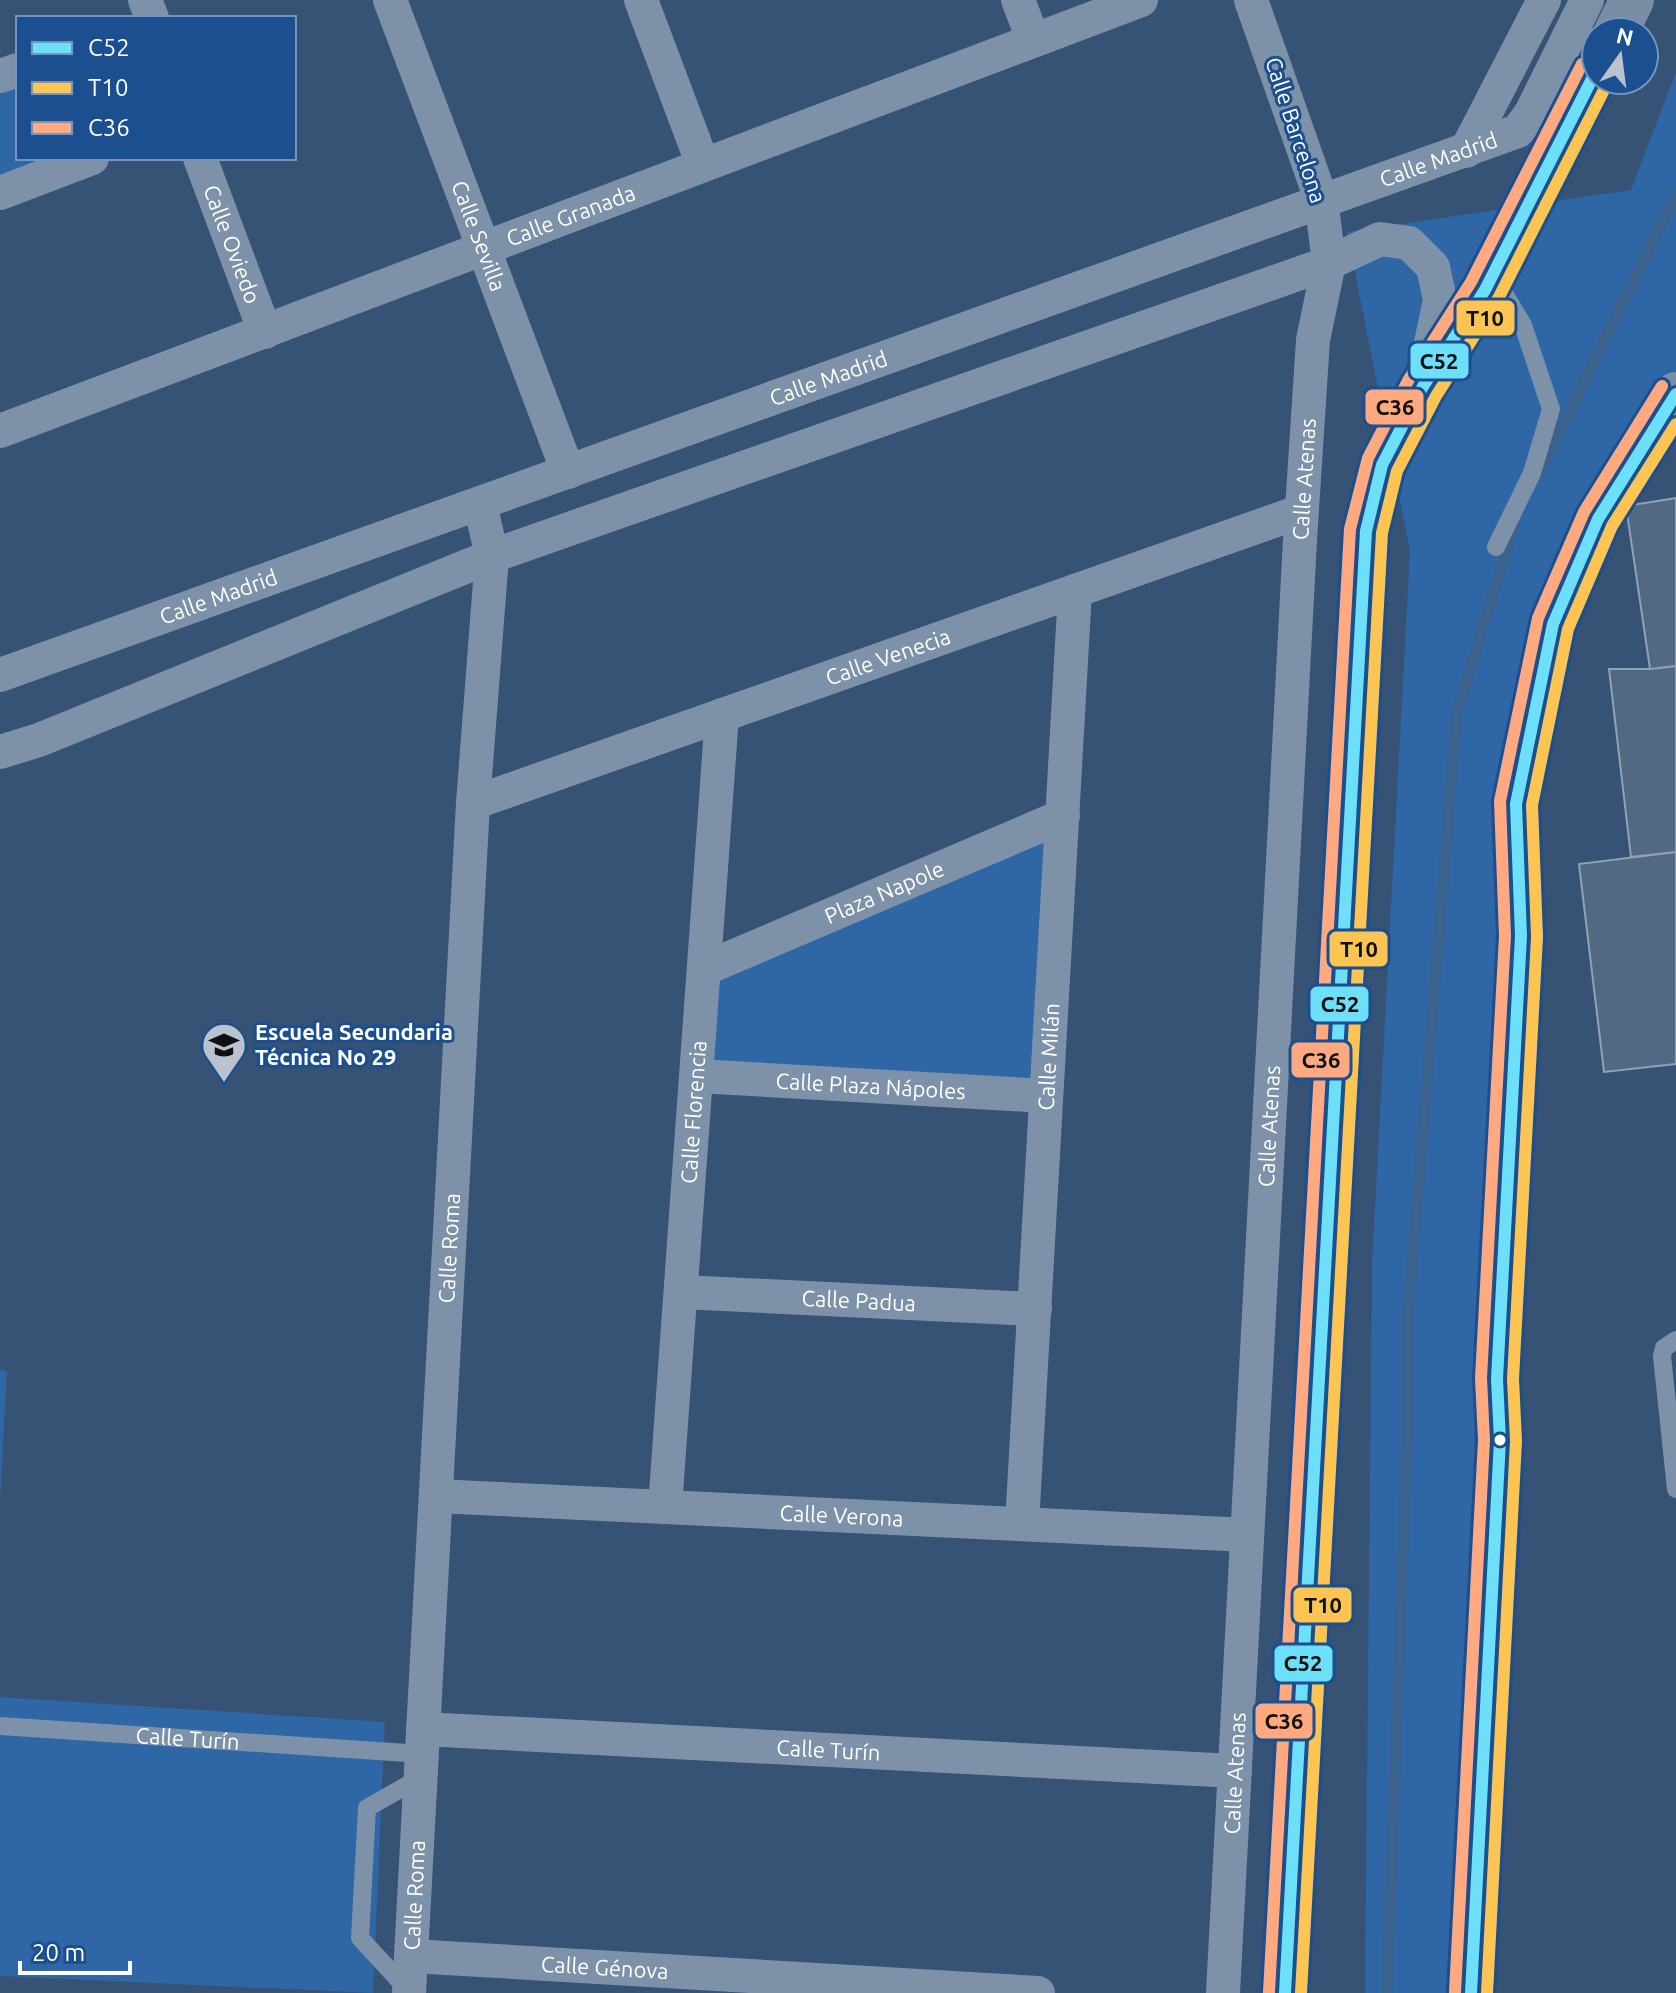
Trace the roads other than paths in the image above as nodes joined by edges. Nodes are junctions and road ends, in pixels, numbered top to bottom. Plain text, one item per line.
1 (390, 0) edge
2 (641, 0) edge
3 (1018, 0) edge
4 (1141, 0) edge
5 (1544, 0) edge
6 (1587, 0) edge
7 (1261, 8) edge
8 (1033, 39) junction
9 (1583, 96) edge
10 (1466, 151) junction
11 (87, 160) edge
12 (201, 160) edge
13 (703, 165) junction
14 (0, 193) edge
15 (1321, 199) junction
16 (484, 249) junction
17 (1329, 263) junction
18 (1493, 274) junction
19 (265, 332) junction
20 (1422, 388) junction
21 (1676, 394) edge
22 (0, 431) edge
23 (568, 472) junction
24 (480, 504) junction
25 (1302, 511) junction
26 (1496, 547) dead end
27 (492, 556) junction
28 (1075, 591) junction
29 (0, 675) edge
30 (722, 715) junction
31 (0, 752) edge
32 (473, 803) junction
33 (1063, 816) junction
34 (704, 969) junction
35 (697, 1076) junction
36 (1046, 1096) junction
37 (681, 1292) junction
38 (1035, 1309) junction
39 (1670, 1344) edge
40 (1676, 1489) edge
41 (436, 1496) junction
42 (665, 1507) junction
43 (1022, 1524) junction
44 (1247, 1535) junction
45 (0, 1726) edge
46 (422, 1754) junction
47 (1235, 1771) junction
48 (411, 1956) junction
49 (638, 1982) edge
50 (409, 1992) edge
51 (988, 1992) edge
52 (1038, 1993) edge
53 (1223, 1993) edge
54 (1285, 1993) edge
55 (1471, 1993) edge

1 - 16 street, Calle Sevilla
2 - 13 street
3 - 8 street
4 - 8 street, Calle Granada
5 - 10 street
6 - 10 street, Calle Madrid
7 - 15 street, Calle Barcelona
8 - 13 street, Calle Granada
9 - 18 main road
10 - 15 street, Calle Madrid
11 - 14 street
12 - 19 street, Calle Oviedo
13 - 16 street, Calle Granada
15 - 17 street, Calle Barcelona
15 - 23 street, Calle Madrid
16 - 19 street, Calle Granada
16 - 23 street, Calle Sevilla
17 - 20 street
17 - 25 street, Calle Atenas
17 - 27 street
18 - 20 main road
18 - 26 lane
19 - 22 street, Calle Granada
20 - 54 main road
21 - 55 main road
23 - 24 street, Calle Madrid
24 - 27 street, Calle Roma
24 - 29 street, Calle Madrid
25 - 28 street, Calle Venecia
25 - 44 street, Calle Atenas
27 - 31 street
27 - 32 street, Calle Roma
28 - 30 street, Calle Venecia
28 - 33 street, Calle Milán
30 - 32 street, Calle Venecia
30 - 34 street, Calle Florencia
32 - 41 street, Calle Roma
33 - 34 street, Plaza Napole
33 - 36 street, Calle Milán
34 - 35 street, Calle Florencia
35 - 36 street, Calle Plaza Nápoles
35 - 37 street, Calle Florencia
36 - 38 street, Calle Milán
37 - 38 street, Calle Padua
37 - 42 street, Calle Florencia
38 - 43 street, Calle Milán
39 - 40 lane
41 - 42 street, Calle Verona
41 - 46 street, Calle Roma
42 - 43 street, Calle Verona
43 - 44 street, Calle Verona
44 - 47 street, Calle Atenas
45 - 46 lane, Calle Turín
46 - 47 street, Calle Turín
46 - 48 street, Calle Roma
46 - 50 lane
47 - 53 street, Calle Atenas
48 - 49 street, Calle Génova
48 - 50 street, Calle Roma
49 - 51 street, Calle Génova
51 - 52 street, Calle Génova

